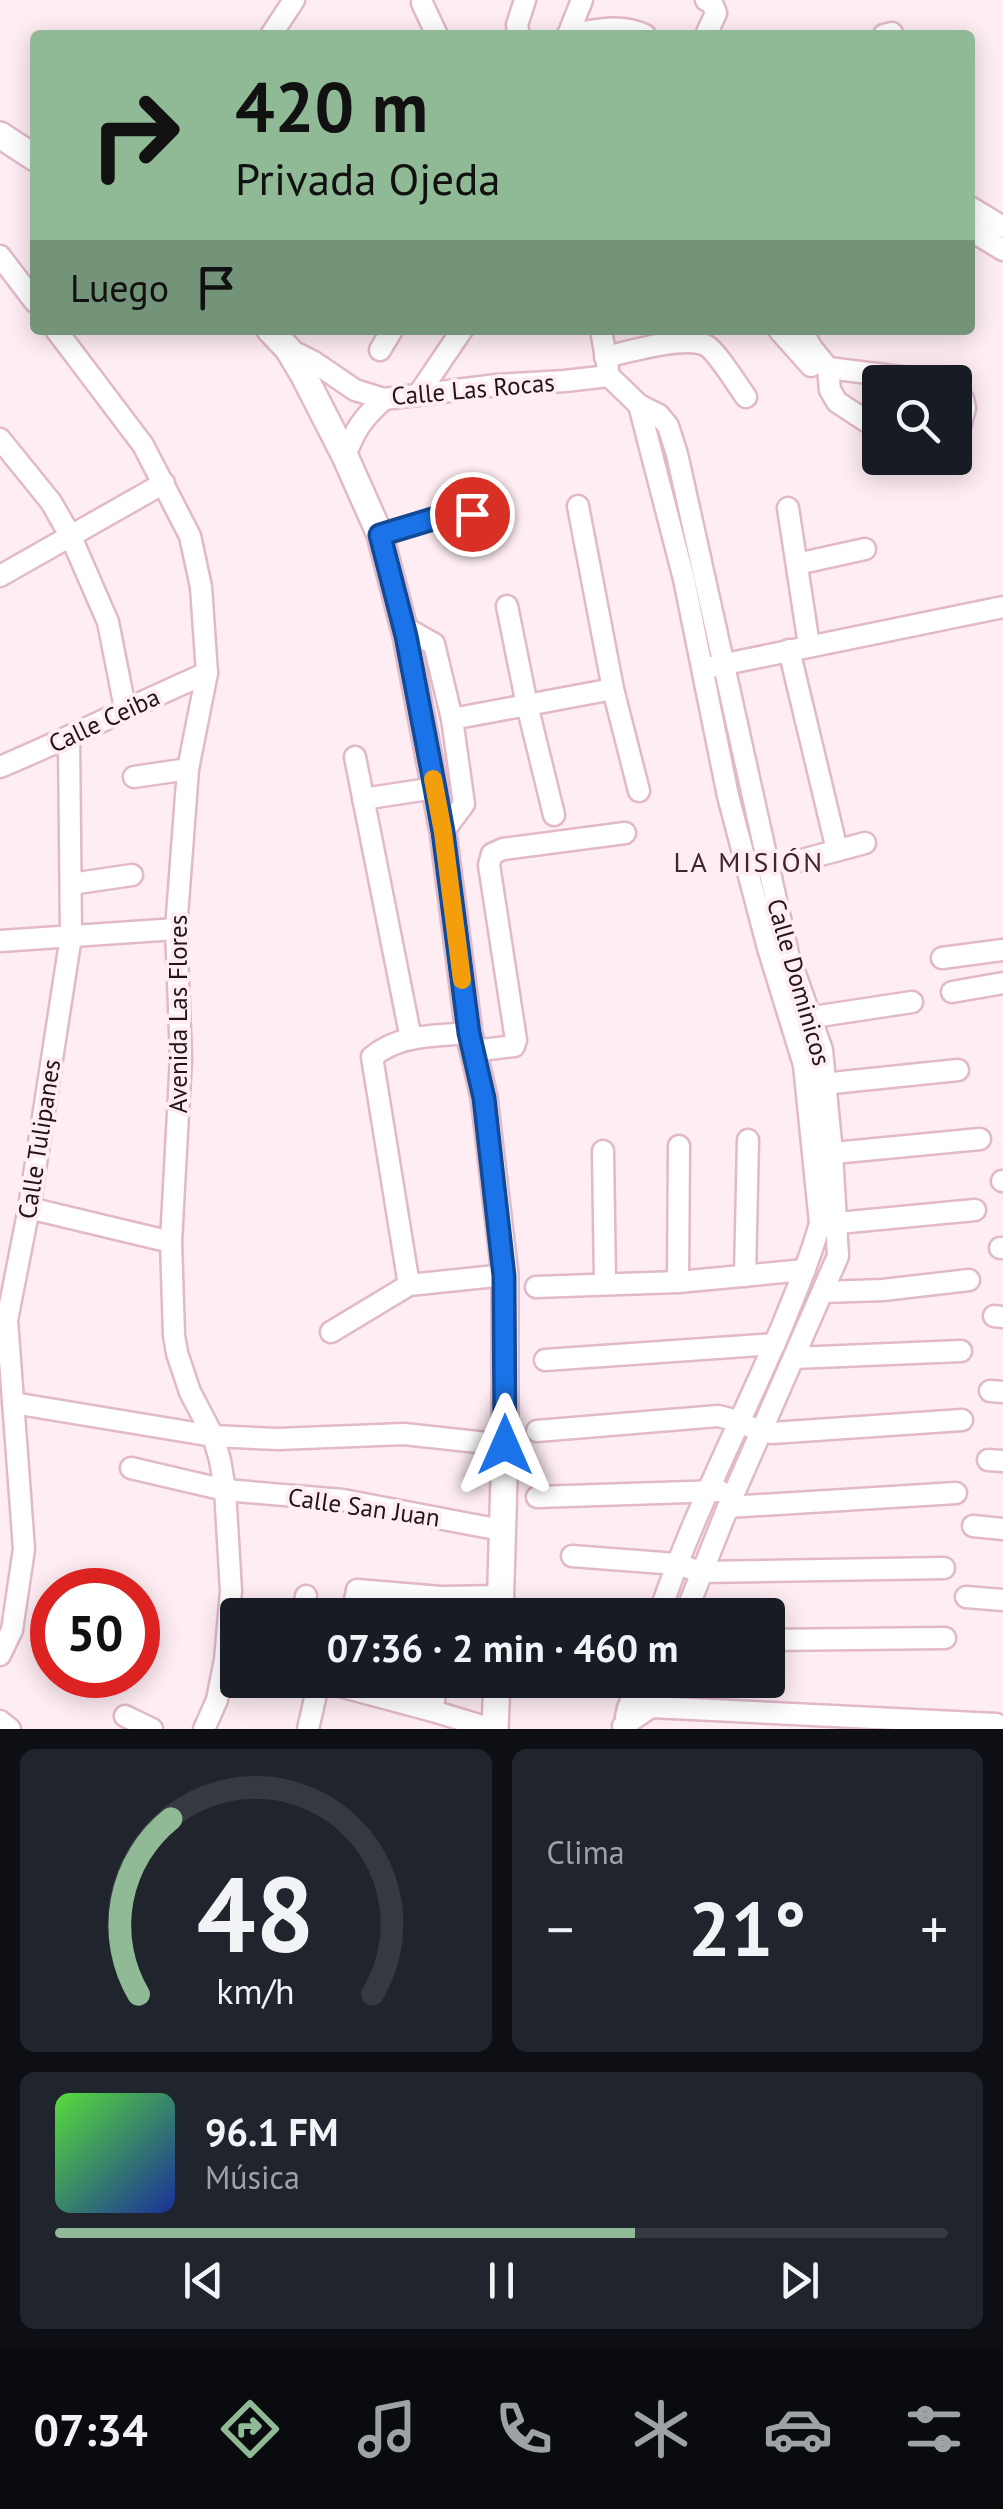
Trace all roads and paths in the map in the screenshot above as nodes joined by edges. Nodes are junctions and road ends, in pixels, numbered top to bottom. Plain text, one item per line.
1 (294, 0) edge
2 (525, 0) edge
3 (582, 0) edge
4 (706, 0) edge
5 (422, 3) dead end
6 (274, 30) edge
7 (435, 30) edge
8 (518, 30) edge
9 (570, 30) edge
10 (708, 30) edge
11 (0, 135) edge
12 (30, 155) edge
13 (975, 212) edge
14 (975, 233) edge
15 (1002, 242) edge
16 (0, 256) edge
17 (30, 295) edge
18 (60, 335) edge
19 (274, 335) edge
20 (389, 335) edge
21 (459, 335) edge
22 (601, 335) edge
23 (784, 335) edge
24 (804, 335) edge
25 (655, 337) edge
26 (288, 350) junction
27 (380, 350) dead end
28 (607, 366) junction
29 (829, 379) junction
30 (862, 379) edge
31 (418, 395) junction
32 (746, 397) dead end
33 (384, 399) junction
34 (639, 404) junction
35 (862, 418) edge
36 (0, 438) edge
37 (345, 456) junction
38 (164, 482) junction
39 (578, 506) dead end
40 (788, 508) dead end
41 (472, 514) dead end
42 (380, 535) junction
43 (71, 537) junction
44 (864, 549) dead end
45 (796, 564) junction
46 (0, 576) edge
47 (507, 606) dead end
48 (1003, 607) edge
49 (404, 627) junction
50 (799, 648) junction
51 (724, 664) junction
52 (702, 668) junction
53 (207, 673) junction
54 (613, 689) junction
55 (527, 704) junction
56 (125, 708) junction
57 (452, 718) junction
58 (69, 738) junction
59 (355, 757) dead end
60 (0, 767) edge
61 (188, 769) junction
62 (134, 777) dead end
63 (435, 788) junction
64 (639, 790) dead end
65 (363, 799) junction
66 (554, 815) dead end
67 (443, 832) junction
68 (625, 832) dead end
69 (865, 843) dead end
70 (837, 850) junction
71 (798, 861) dead end
72 (758, 870) junction
73 (132, 875) dead end
74 (71, 884) junction
75 (176, 929) junction
76 (71, 936) junction
77 (0, 941) edge
78 (1003, 950) edge
79 (942, 958) dead end
80 (1003, 984) edge
81 (952, 992) dead end
82 (912, 1002) dead end
83 (800, 1019) junction
84 (411, 1038) junction
85 (471, 1042) junction
86 (958, 1070) dead end
87 (816, 1085) junction
88 (980, 1139) dead end
89 (748, 1140) dead end
90 (679, 1146) dead end
91 (603, 1151) dead end
92 (822, 1154) junction
93 (30, 1208) junction
94 (974, 1210) dead end
95 (838, 1224) junction
96 (171, 1242) junction
97 (805, 1270) junction
98 (504, 1276) junction
99 (746, 1276) junction
100 (970, 1280) dead end
101 (678, 1282) junction
102 (605, 1283) junction
103 (409, 1285) junction
104 (536, 1287) dead end
105 (823, 1292) junction
106 (331, 1332) dead end
107 (774, 1344) junction
108 (961, 1352) dead end
109 (794, 1358) junction
110 (545, 1360) dead end
111 (9, 1414) edge
112 (962, 1420) dead end
113 (740, 1422) junction
114 (537, 1431) dead end
115 (761, 1432) junction
116 (213, 1436) junction
117 (505, 1445) junction
118 (131, 1468) dead end
119 (226, 1490) junction
120 (710, 1491) junction
121 (956, 1494) dead end
122 (537, 1496) dead end
123 (731, 1499) junction
124 (974, 1526) dead end
125 (1003, 1528) edge
126 (502, 1530) junction
127 (572, 1556) dead end
128 (676, 1564) junction
129 (944, 1568) dead end
130 (701, 1572) junction
131 (966, 1597) dead end
132 (231, 1598) edge
133 (355, 1598) edge
134 (399, 1598) edge
135 (500, 1598) edge
136 (665, 1598) edge
137 (691, 1598) edge
138 (1003, 1600) edge
139 (945, 1638) dead end
140 (785, 1640) edge
141 (0, 1654) edge
142 (220, 1692) edge
143 (322, 1698) edge
144 (387, 1698) edge
145 (435, 1698) edge
146 (496, 1698) edge
147 (654, 1698) edge
148 (651, 1706) junction
149 (434, 1711) junction
150 (124, 1716) dead end
151 (0, 1721) edge
152 (625, 1721) edge
153 (1003, 1727) edge
154 (10, 1729) edge
155 (152, 1729) edge
156 (204, 1729) edge
157 (308, 1729) edge
158 (493, 1729) edge

1 - 6 street
2 - 8 street
3 - 9 street
4 - 10 street
5 - 7 street
11 - 12 main road
13 - 15 street
14 - 15 street
16 - 17 street
18 - 38 street, Avenida Las Flores
19 - 26 main road
20 - 27 street
21 - 31 street
22 - 28 street
23 - 29 street
24 - 29 street
25 - 28 street, Calle Las Rocas
25 - 32 street, Calle Las Rocas
26 - 33 street, Calle Las Rocas
26 - 37 main road
28 - 31 street, Calle Las Rocas
28 - 34 street, Calle Dominicos
29 - 30 street
29 - 35 street
31 - 33 street, Calle Las Rocas
33 - 37 street
34 - 51 street, Calle Dominicos
34 - 52 street, Calle Dominicos
36 - 43 street
37 - 42 main road
38 - 43 street
38 - 53 street, Avenida Las Flores
39 - 54 street
40 - 45 street
41 - 42 street
42 - 49 main road
43 - 46 street
43 - 56 street
44 - 45 street
45 - 50 street
47 - 55 street
48 - 50 street
49 - 57 street
49 - 63 main road
50 - 51 street
50 - 70 street
51 - 52 street
51 - 72 street, Calle Dominicos
52 - 72 street, Calle Dominicos
53 - 56 street, Calle Ceiba
53 - 61 street, Avenida Las Flores
54 - 55 street
54 - 64 street
55 - 57 street
55 - 66 street
56 - 58 street, Calle Ceiba
57 - 67 street
58 - 60 street, Calle Ceiba
58 - 74 street, Calle Tulipanes
59 - 65 street
61 - 62 street
61 - 75 street, Avenida Las Flores
63 - 65 street
63 - 67 main road
65 - 84 street
67 - 85 main road
68 - 85 street
69 - 70 street
70 - 71 street
72 - 83 street, Calle Dominicos
73 - 74 street
74 - 76 street, Calle Tulipanes
75 - 76 street
75 - 96 street, Avenida Las Flores
76 - 77 street
76 - 93 street, Calle Tulipanes
78 - 79 street
80 - 81 street
82 - 83 street
83 - 87 street, Calle Dominicos
84 - 85 street
84 - 103 street
85 - 98 main road
86 - 87 street
87 - 92 street, Calle Dominicos
88 - 92 street
89 - 99 street
90 - 101 street
91 - 102 street
92 - 95 street, Calle Dominicos
92 - 97 street, Calle Dominicos
93 - 96 street
93 - 111 street, Calle Tulipanes
94 - 95 street
95 - 105 street, Calle Dominicos
96 - 116 street, Avenida Las Flores
97 - 99 street
97 - 107 street, Calle Dominicos
98 - 103 street
98 - 117 main road
99 - 101 street
100 - 105 street
101 - 102 street
102 - 104 street
103 - 106 street
105 - 109 street, Calle Dominicos
107 - 110 street
107 - 113 street, Calle Dominicos
108 - 109 street
109 - 115 street, Calle Dominicos
111 - 116 street
111 - 141 street, Calle Tulipanes
112 - 115 street
113 - 114 street
113 - 115 street
113 - 120 street, Calle Dominicos
115 - 123 street, Calle Dominicos
116 - 117 street
116 - 119 street, Avenida Las Flores
117 - 126 main road
118 - 119 street, Calle San Juan
119 - 126 street, Calle San Juan
119 - 132 street, Avenida Las Flores
120 - 122 street
120 - 123 street
120 - 128 street, Calle Dominicos
121 - 123 street
123 - 130 street, Calle Dominicos
124 - 125 street
126 - 135 main road
127 - 128 street
128 - 130 street
128 - 136 street, Calle Dominicos
129 - 130 street
130 - 137 street, Calle Dominicos
131 - 138 street
133 - 134 street
139 - 140 street
142 - 156 street, Avenida Las Flores
143 - 157 street
144 - 149 street
145 - 149 street
146 - 158 main road
147 - 148 street
148 - 152 street
148 - 153 street
149 - 158 street
150 - 155 street
151 - 154 street

